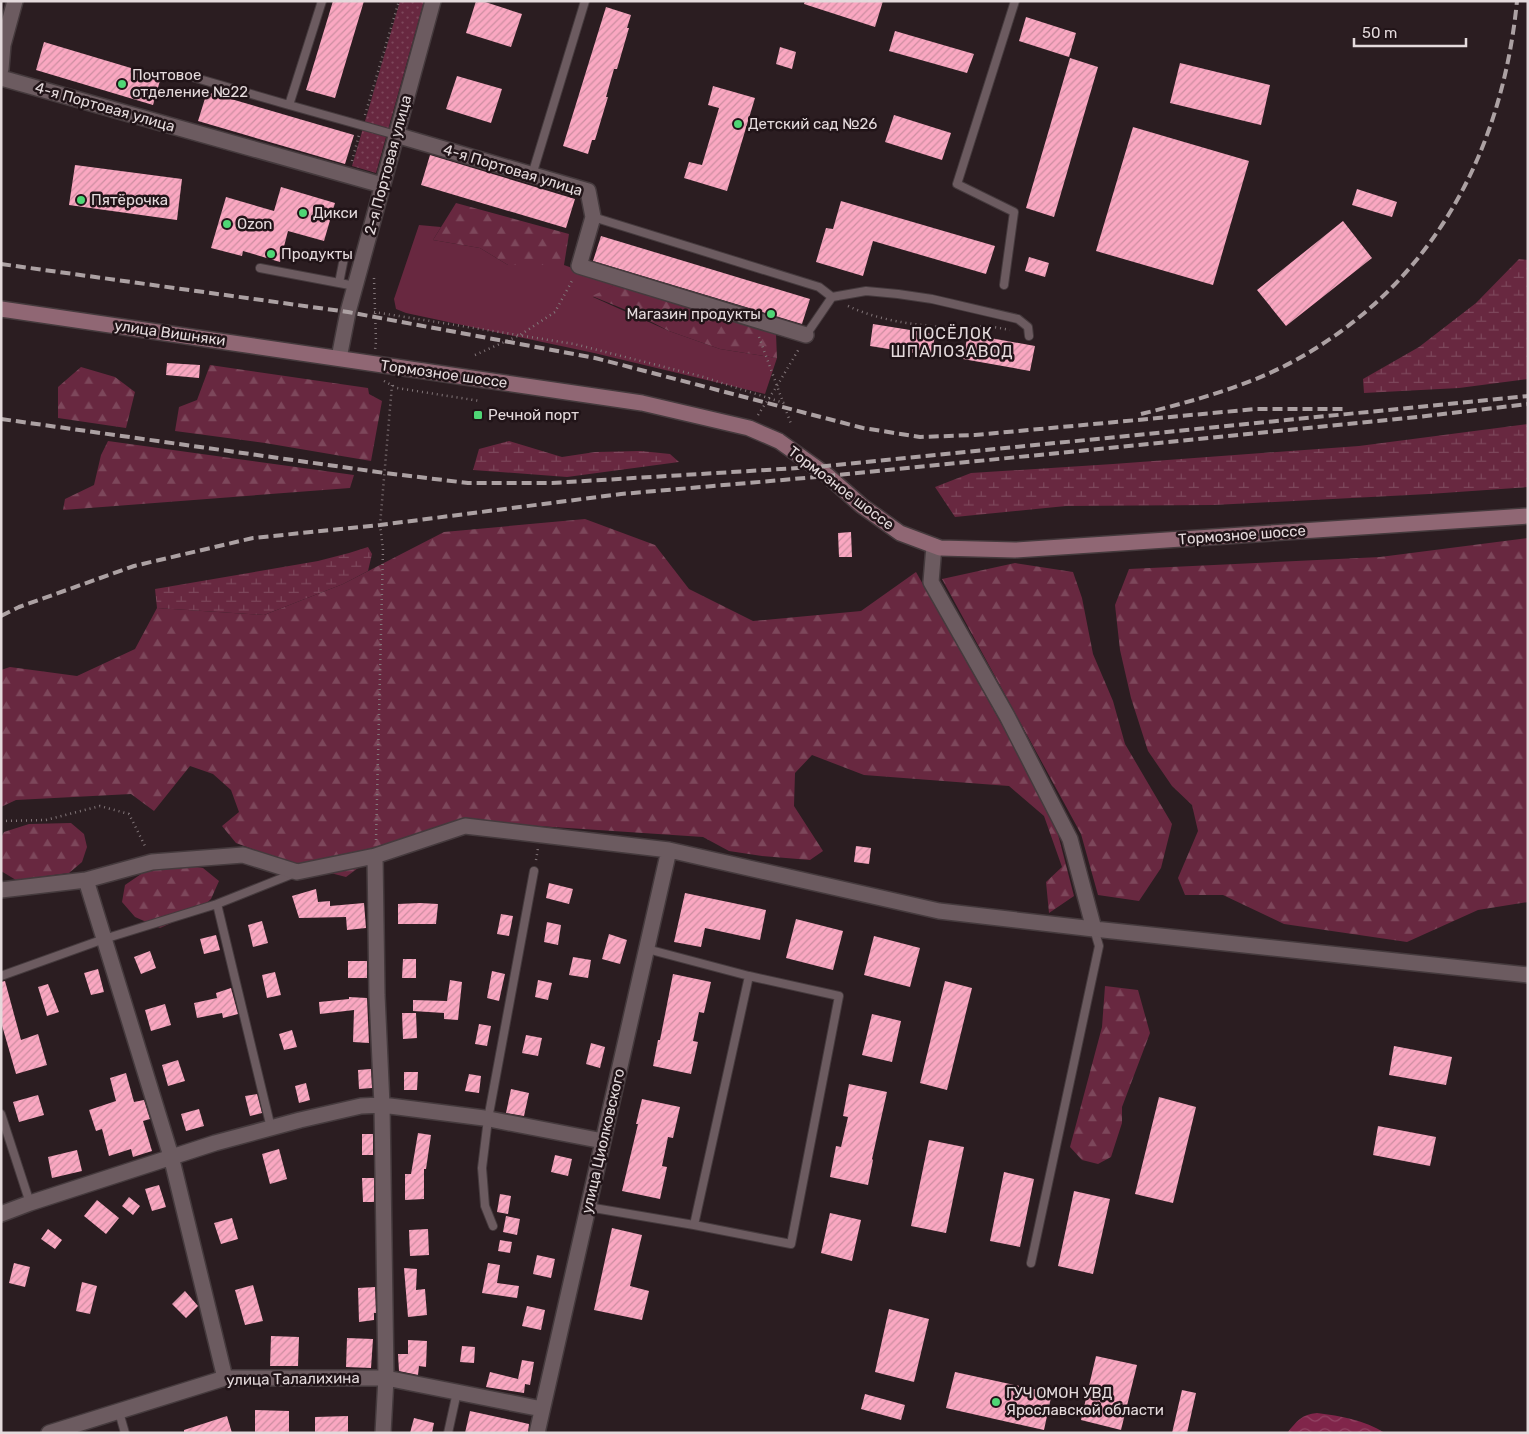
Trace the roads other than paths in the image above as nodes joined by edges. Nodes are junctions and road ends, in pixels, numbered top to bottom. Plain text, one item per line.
1 (15, 1) edge
2 (322, 1) edge
3 (433, 1) edge
4 (585, 1) edge
5 (1015, 1) edge
6 (2, 45) edge
7 (1, 69) edge
8 (189, 76) dead end
9 (1, 78) edge
10 (289, 105) junction
11 (396, 135) junction
12 (532, 175) junction
13 (382, 185) junction
14 (593, 217) junction
15 (344, 258) dead end
16 (260, 268) dead end
17 (339, 283) junction
18 (1004, 285) dead end
19 (355, 286) junction
20 (832, 297) junction
21 (1, 309) edge
22 (806, 335) joint
23 (1028, 336) dead end
24 (339, 358) junction
25 (1528, 516) edge
26 (934, 546) junction
27 (670, 850) junction
28 (375, 856) junction
29 (534, 871) road end
30 (297, 872) junction
31 (86, 880) junction
32 (1, 890) edge
33 (218, 904) junction
34 (1094, 930) junction
35 (104, 940) junction
36 (647, 948) junction
37 (1528, 975) edge
38 (1, 976) edge
39 (749, 976) junction
40 (382, 1105) junction
41 (1, 1114) edge
42 (488, 1119) junction
43 (271, 1128) junction
44 (603, 1142) junction
45 (171, 1156) junction
46 (30, 1203) junction
47 (588, 1207) junction
48 (1, 1214) edge
49 (694, 1225) junction
50 (493, 1226) dead end
51 (1031, 1263) dead end
52 (225, 1378) junction
53 (386, 1378) junction
54 (457, 1392) junction
55 (542, 1409) junction
56 (119, 1412) junction
57 (72, 1430) edge
58 (49, 1433) edge
59 (125, 1433) edge
60 (383, 1433) edge
61 (448, 1433) edge
62 (537, 1433) edge

1 - 6 street
2 - 10 lane
3 - 11 street, 2-я Портовая улица
4 - 12 lane
5 - 18 lane
6 - 7 street
8 - 10 lane
9 - 13 street, 4-я Портовая улица
10 - 11 lane
11 - 12 street, 4-я Портовая улица
11 - 13 street, 2-я Портовая улица
12 - 14 street, 4-я Портовая улица
13 - 19 street, 2-я Портовая улица
14 - 20 lane
14 - 22 street, 4-я Портовая улица
15 - 17 lane
16 - 17 lane
17 - 19 lane
19 - 24 street, 2-я Портовая улица
20 - 22 lane
20 - 23 lane
21 - 24 street, улица Вишняки
24 - 26 street, Тормозное шоссе
25 - 26 street, Тормозное шоссе
26 - 34 street
27 - 28 street
27 - 34 street
27 - 36 street, улица Циолковского
28 - 30 street
28 - 40 street
29 - 42 lane
30 - 31 street
30 - 33 lane
31 - 32 street
31 - 35 street
33 - 35 lane
33 - 43 lane
34 - 37 street
34 - 51 lane
35 - 38 lane
35 - 45 street
36 - 39 lane
36 - 44 street, улица Циолковского
39 - 49 lane
39 - 49 lane
40 - 42 street
40 - 43 street
40 - 53 street
41 - 46 lane
42 - 44 street
42 - 50 lane
43 - 45 street
44 - 47 street, улица Циолковского
45 - 46 street
45 - 52 street
46 - 48 street
47 - 49 lane
47 - 55 street, улица Циолковского
52 - 53 street, улица Талалихина
52 - 56 street, улица Талалихина
53 - 54 street, улица Талалихина
53 - 60 street
54 - 55 street, улица Талалихина
54 - 61 lane
55 - 62 street, улица Циолковского
56 - 57 street, улица Талалихина
56 - 59 lane
57 - 58 street, улица Талалихина

